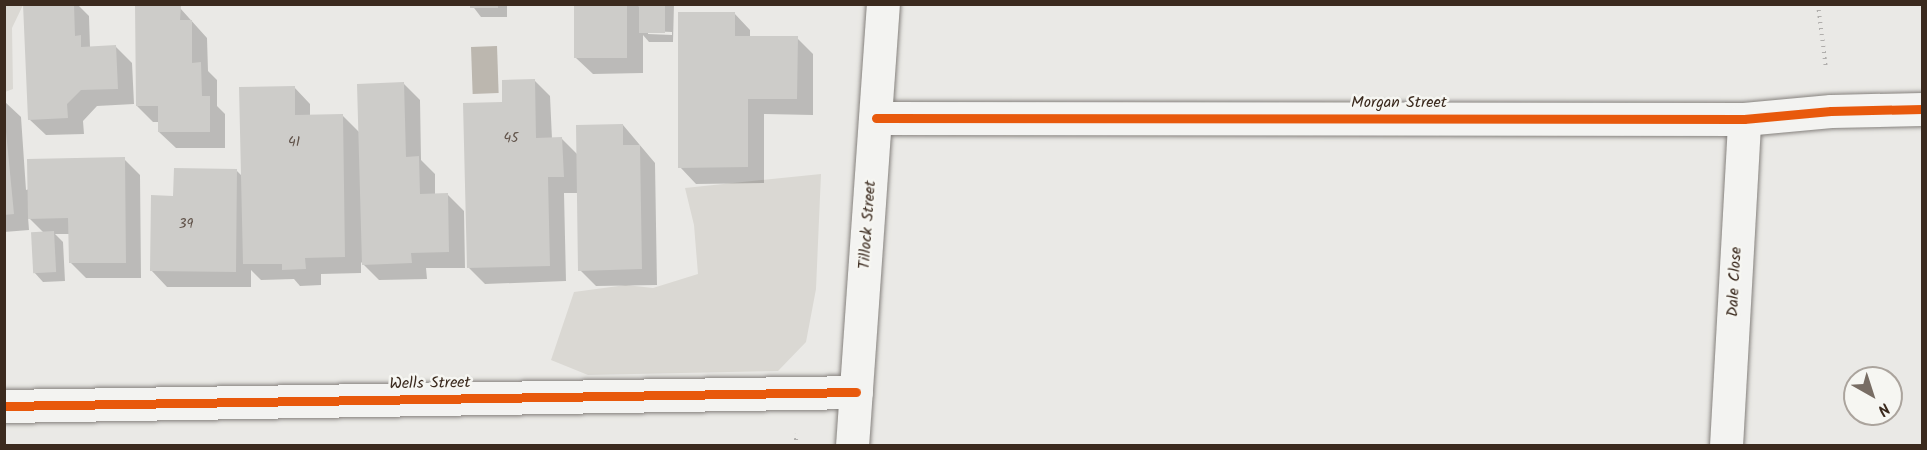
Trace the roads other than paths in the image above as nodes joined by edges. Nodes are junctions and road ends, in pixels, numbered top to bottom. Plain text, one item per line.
1 (883, 4) edge
2 (1923, 110) edge
3 (876, 118) junction
4 (1744, 119) junction
5 (856, 392) junction
6 (4, 406) edge
7 (852, 446) edge
8 (1726, 446) edge

1 - 3 street, Tillock Street
2 - 4 street, Morgan Street
3 - 4 street, Morgan Street
3 - 5 street, Tillock Street
4 - 8 street, Dale Close
5 - 6 street, Wells Street
5 - 7 street, Tillock Street

